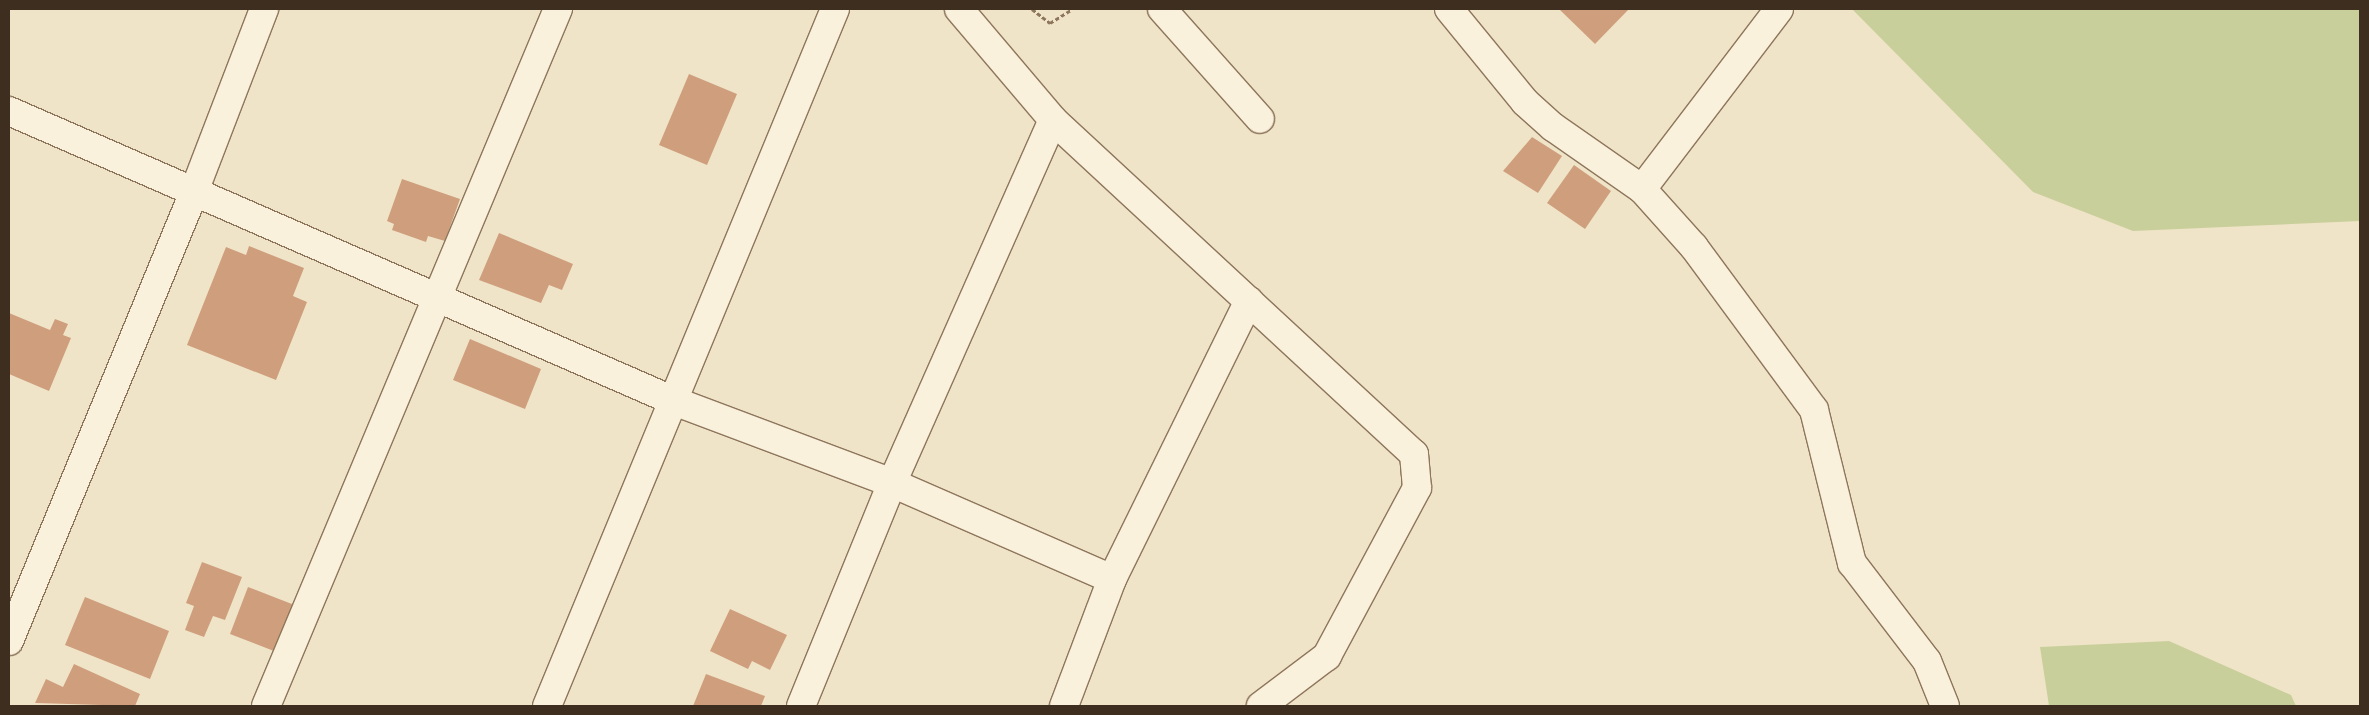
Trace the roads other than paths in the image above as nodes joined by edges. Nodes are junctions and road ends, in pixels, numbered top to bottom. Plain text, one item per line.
1 (264, 9) edge
2 (558, 9) edge
3 (835, 9) edge
4 (960, 9) edge
5 (1162, 9) edge
6 (1449, 9) edge
7 (1779, 9) edge
8 (9, 111) edge
9 (1260, 118) dead end
10 (1053, 120) junction
11 (195, 189) junction
12 (1642, 189) junction
13 (436, 296) junction
14 (1249, 301) junction
15 (674, 401) junction
16 (892, 483) junction
17 (1112, 579) junction
18 (9, 640) edge
19 (266, 706) edge
20 (547, 706) edge
21 (801, 706) edge
22 (1064, 706) edge
23 (1261, 706) edge
24 (1945, 706) edge

1 - 11 street
2 - 13 street
3 - 15 street
4 - 10 street
5 - 9 street
6 - 12 street
7 - 12 street
8 - 11 street
10 - 14 street
10 - 16 street
11 - 13 street
11 - 18 street
12 - 24 street
13 - 15 street
13 - 19 street
14 - 17 street
14 - 23 street
15 - 16 street
15 - 20 street
16 - 17 street
16 - 21 street
17 - 22 street

